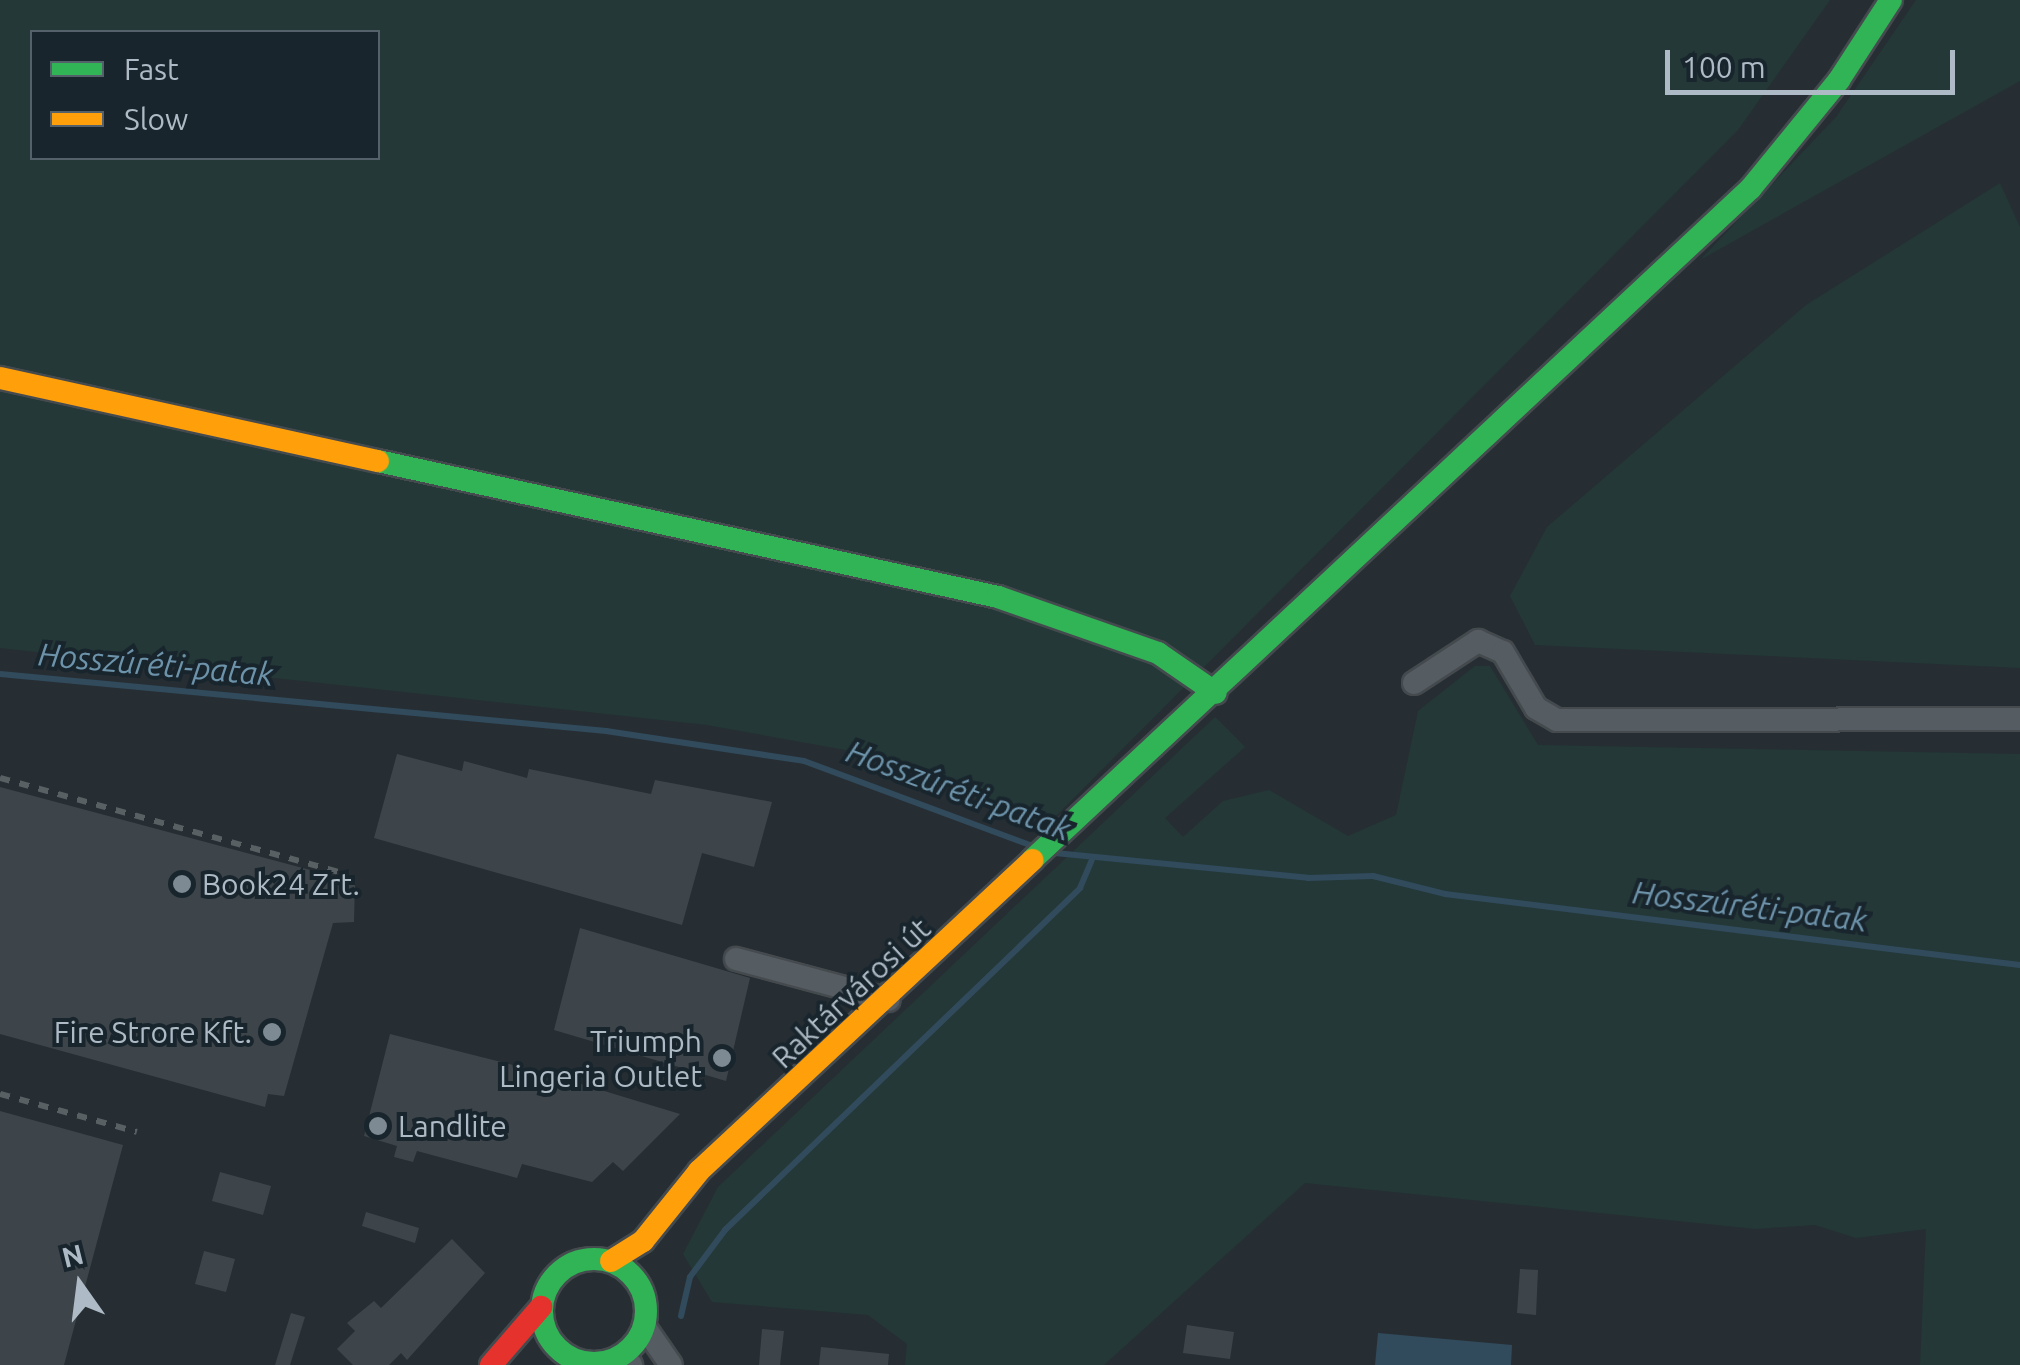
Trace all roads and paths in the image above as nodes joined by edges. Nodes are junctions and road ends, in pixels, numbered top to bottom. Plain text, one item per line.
1 (1891, 0) edge
2 (0, 378) edge
3 (1414, 683) dead end
4 (1216, 693) junction
5 (2020, 719) edge
6 (736, 959) dead end
7 (889, 1000) junction
8 (720, 1156) junction
9 (611, 1261) junction
10 (644, 1294) junction
11 (542, 1307) junction
12 (644, 1326) junction
13 (561, 1352) junction
14 (622, 1362) edge
15 (491, 1365) edge
16 (511, 1365) edge
17 (670, 1365) edge

1 - 4 street, Raktárvárosi út
2 - 4 street
3 - 5 street
4 - 7 street, Raktárvárosi út
6 - 7 street
7 - 8 street, Raktárvárosi út
8 - 9 street, Raktárvárosi út
8 - 10 street, Raktárvárosi út
9 - 10 street
9 - 11 street, Raktárvárosi út
10 - 12 street, Raktárvárosi út
11 - 13 street
11 - 15 street, Raktárvárosi út
12 - 14 street
12 - 17 street
13 - 14 street
13 - 16 street

